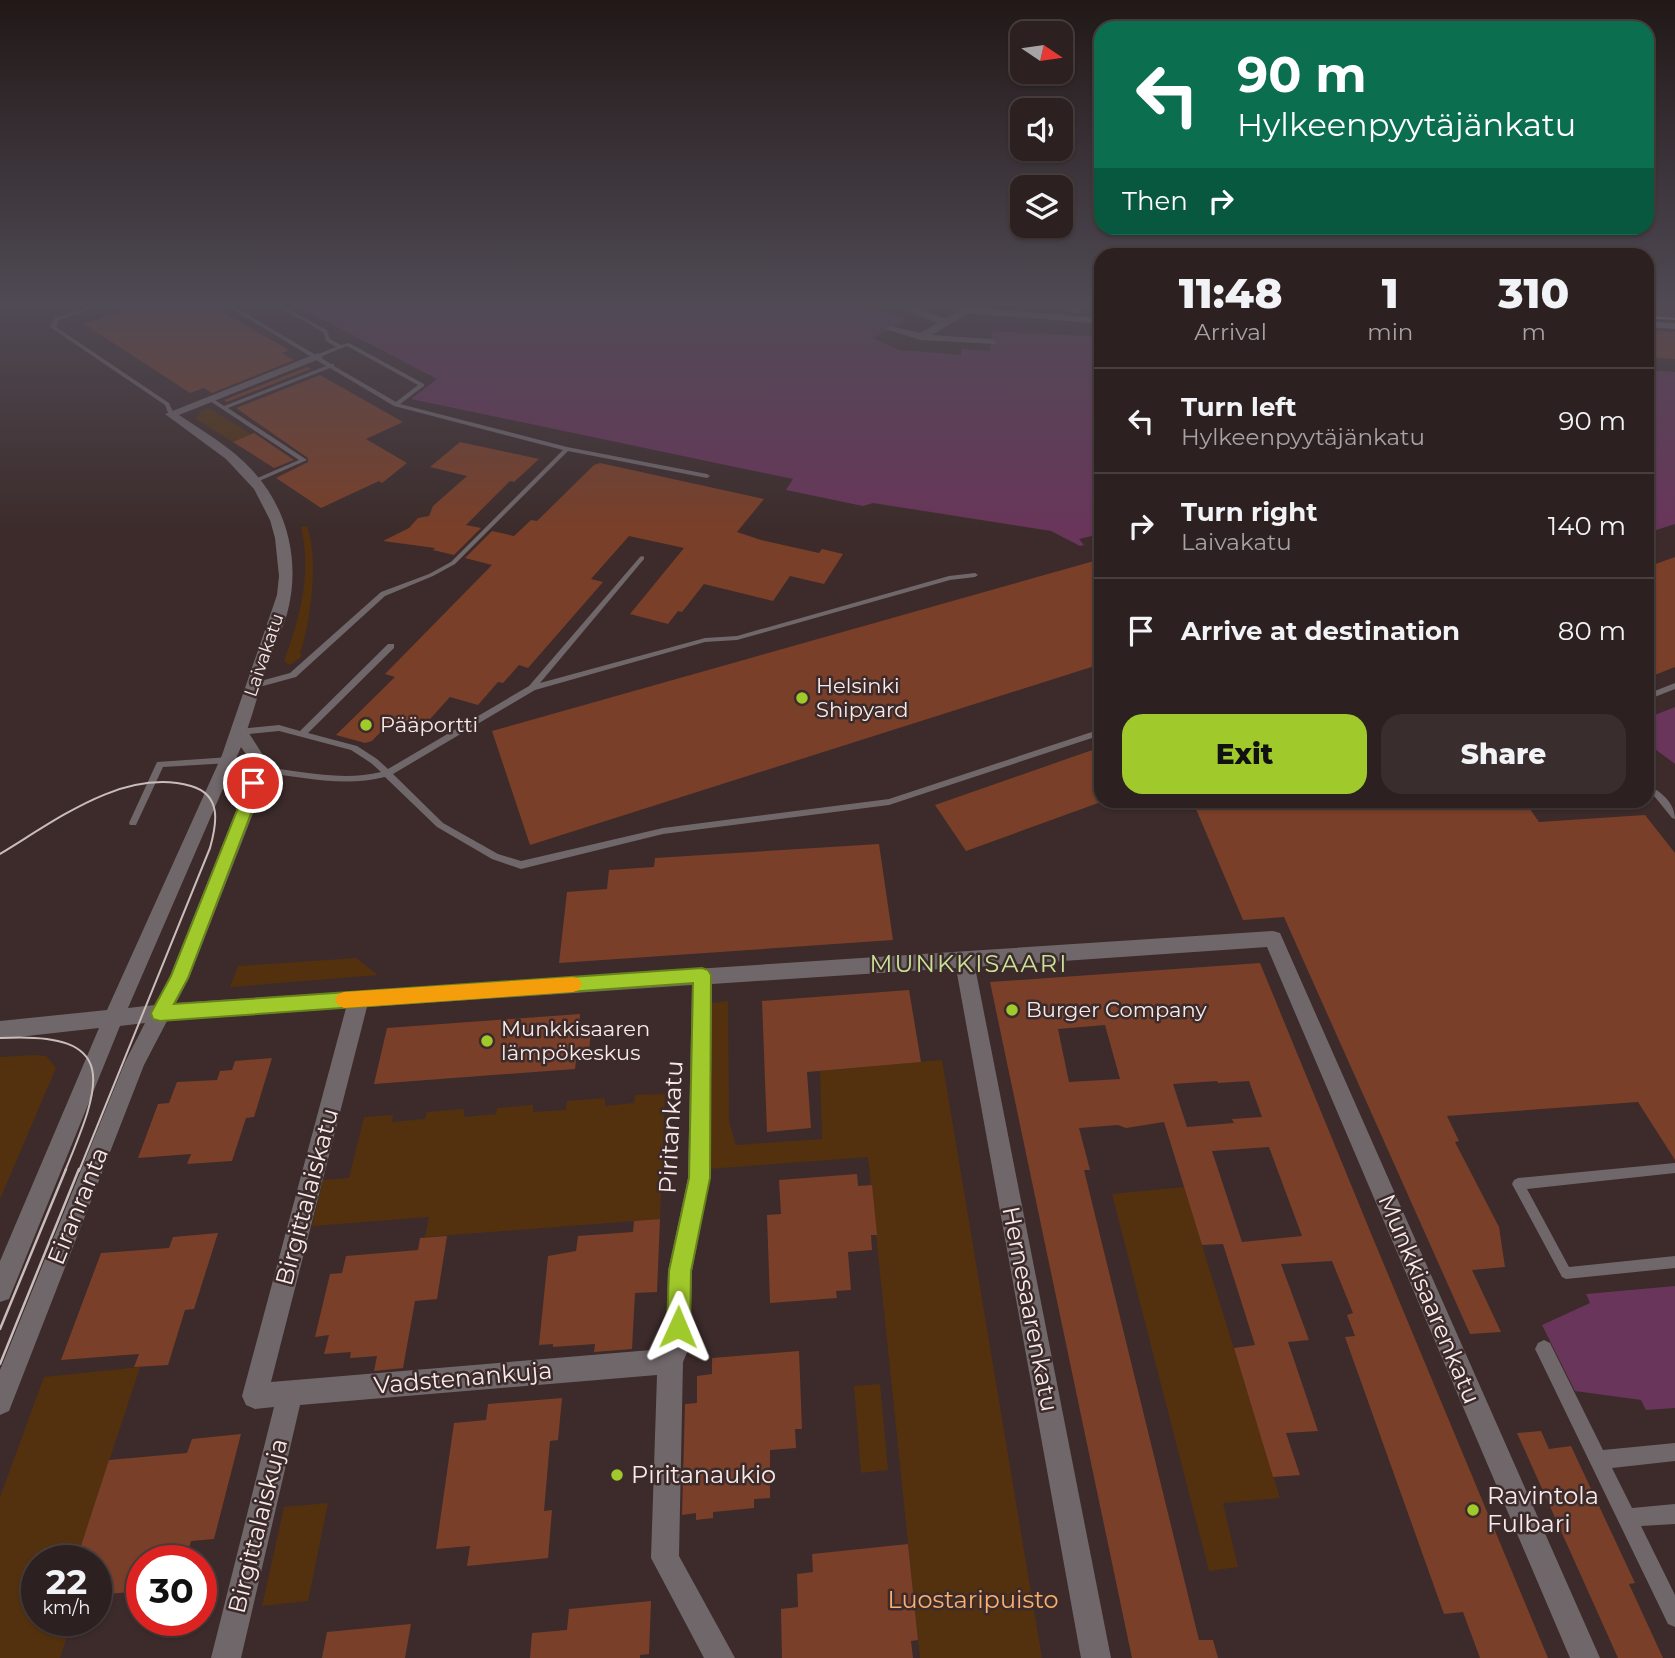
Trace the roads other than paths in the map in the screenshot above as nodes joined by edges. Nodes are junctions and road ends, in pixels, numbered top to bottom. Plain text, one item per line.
1 (131, 379) edge
2 (259, 379) edge
3 (296, 379) edge
4 (355, 379) edge
5 (412, 379) edge
6 (210, 399) junction
7 (396, 405) junction
8 (224, 408) junction
9 (171, 414) junction
10 (567, 449) junction
11 (707, 476) dead end
12 (255, 481) junction
13 (642, 558) dead end
14 (975, 575) dead end
15 (391, 646) dead end
16 (1675, 685) edge
17 (252, 686) junction
18 (532, 688) junction
19 (1654, 694) edge
20 (240, 732) junction
21 (302, 734) junction
22 (1094, 734) edge
23 (230, 760) junction
24 (256, 769) junction
25 (386, 774) junction
26 (1654, 792) edge
27 (1675, 816) edge
28 (133, 823) dead end
29 (964, 960) junction
30 (702, 975) junction
31 (359, 999) junction
32 (160, 1013) junction
33 (115, 1017) junction
34 (0, 1030) edge
35 (1675, 1168) edge
36 (1675, 1262) edge
37 (0, 1290) edge
38 (1544, 1349) dead end
39 (670, 1361) junction
40 (290, 1393) junction
41 (255, 1396) joint
42 (0, 1402) edge
43 (1675, 1452) edge
44 (1598, 1460) junction
45 (1675, 1514) edge
46 (1627, 1518) junction
47 (1675, 1617) edge
48 (226, 1658) edge
49 (720, 1658) edge
50 (1096, 1658) edge
51 (1585, 1658) edge

1 - 9 lane
2 - 6 street
3 - 8 lane
4 - 7 lane
5 - 7 lane
6 - 8 lane
6 - 9 street
7 - 10 lane
8 - 12 lane
9 - 12 street, Laivakatu
10 - 11 lane
10 - 17 lane
12 - 17 street, Laivakatu
13 - 18 lane
14 - 18 lane
15 - 21 lane
16 - 19 lane
17 - 20 street, Laivakatu
18 - 25 lane
20 - 21 lane
20 - 23 street, Laivakatu
20 - 24 street
21 - 25 lane
22 - 25 lane
23 - 28 lane
23 - 33 street, Laivakatu
24 - 25 lane
24 - 32 street
26 - 27 lane
29 - 30 street
29 - 50 street, Hernesaarenkatu
29 - 51 street, Munkkisaarenkatu
30 - 31 street
30 - 39 street, Piritankatu
31 - 32 street
31 - 41 street, Birgittalaiskatu
32 - 33 street
32 - 42 street, Eiranranta
33 - 34 street
33 - 37 street, Eiranranta
35 - 36 lane
38 - 44 street
39 - 40 street, Vadstenankuja
39 - 49 street
40 - 41 street, Vadstenankuja
40 - 48 street, Birgittalaiskuja
43 - 44 street
44 - 46 street
45 - 46 street
46 - 47 street

